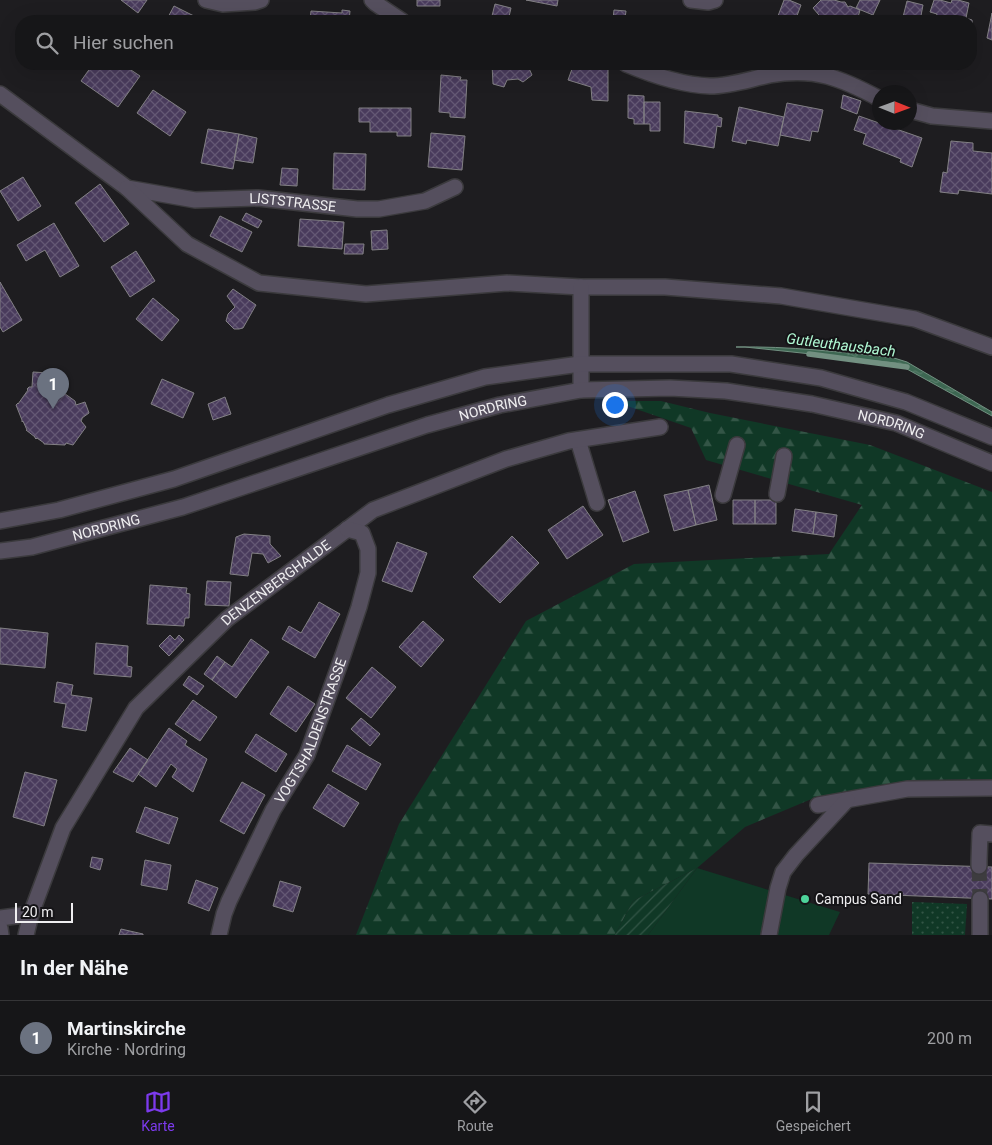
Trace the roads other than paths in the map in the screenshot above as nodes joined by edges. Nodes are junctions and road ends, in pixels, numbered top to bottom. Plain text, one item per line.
1 (206, 0) edge
2 (261, 0) edge
3 (372, 0) edge
4 (691, 0) edge
5 (715, 0) edge
6 (393, 15) edge
7 (640, 70) edge
8 (0, 94) edge
9 (872, 95) edge
10 (917, 112) edge
11 (992, 121) edge
12 (455, 187) dead end
13 (128, 188) junction
14 (581, 287) junction
15 (992, 347) edge
16 (580, 364) junction
17 (581, 390) junction
18 (660, 427) dead end
19 (992, 437) edge
20 (578, 440) junction
21 (737, 445) dead end
22 (784, 456) dead end
23 (992, 463) edge
24 (776, 494) dead end
25 (723, 495) dead end
26 (597, 503) dead end
27 (0, 522) edge
28 (347, 529) junction
29 (0, 551) edge
30 (992, 788) edge
31 (847, 800) junction
32 (818, 805) dead end
33 (992, 834) edge
34 (980, 866) tunnel mouth
35 (980, 899) tunnel mouth
36 (30, 914) junction
37 (0, 918) edge
38 (0, 928) edge
39 (984, 932) edge
40 (1, 935) edge
41 (26, 935) edge
42 (219, 935) edge
43 (769, 935) edge

1 - 2 street
3 - 6 street
4 - 5 street
7 - 9 street
8 - 13 street, LISTSTRASSE
10 - 11 street
12 - 13 street, LISTSTRASSE
13 - 14 street, LISTSTRASSE
14 - 15 street
14 - 16 street
16 - 17 street
16 - 19 street, NORDRING
16 - 27 street, NORDRING
17 - 23 street, NORDRING
17 - 29 street, NORDRING
18 - 20 street, DENZENBERGHALDE
20 - 26 street
20 - 28 street, DENZENBERGHALDE
21 - 25 street
22 - 24 street
28 - 36 street, DENZENBERGHALDE
28 - 42 street, VOGTSHALDENSTRASSE
30 - 31 street
31 - 32 street
31 - 43 street
33 - 34 street
35 - 39 street
36 - 37 street
36 - 41 street, DENZENBERGHALDE
38 - 40 street

